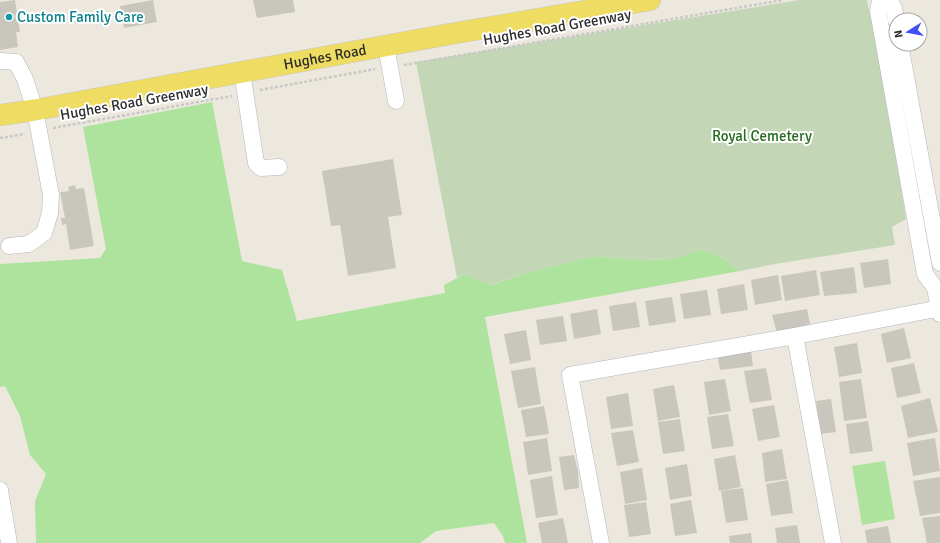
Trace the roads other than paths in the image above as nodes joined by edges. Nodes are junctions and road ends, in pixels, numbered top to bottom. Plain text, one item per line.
1 (650, 0) edge
2 (880, 0) edge
3 (889, 0) edge
4 (621, 2) edge
5 (895, 12) edge
6 (386, 46) junction
7 (901, 52) edge
8 (0, 61) edge
9 (242, 72) junction
10 (396, 100) dead end
11 (35, 110) junction
12 (0, 115) edge
13 (279, 167) dead end
14 (923, 170) junction
15 (907, 173) junction
16 (9, 246) dead end
17 (940, 263) edge
18 (938, 281) edge
19 (940, 310) edge
20 (795, 336) junction
21 (0, 490) edge
22 (9, 543) edge
23 (600, 543) edge
24 (833, 543) edge

1 - 4 main road, Hughes Road
2 - 15 street
3 - 5 street
4 - 6 main road, Hughes Road
6 - 9 main road, Hughes Road
6 - 10 street
7 - 14 street
8 - 11 street
9 - 11 main road, Hughes Road
9 - 13 street
11 - 12 main road, Hughes Road
11 - 16 street
14 - 15 street
14 - 17 street
15 - 18 street
18 - 19 street
19 - 20 street
20 - 23 street
20 - 24 street
21 - 22 street

